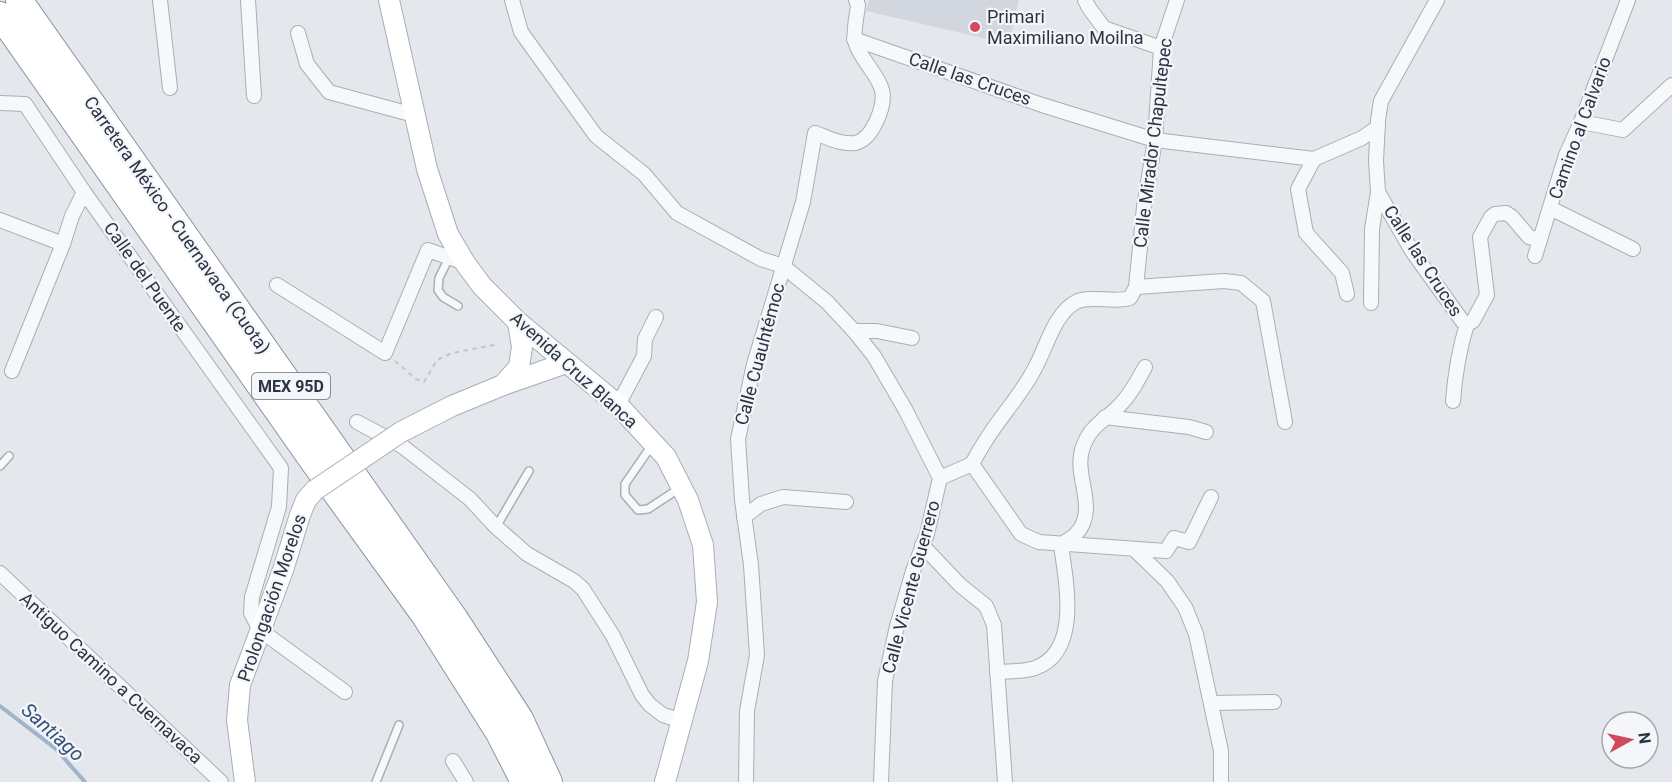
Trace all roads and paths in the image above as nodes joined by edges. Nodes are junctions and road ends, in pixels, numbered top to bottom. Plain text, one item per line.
1 (19, 0) edge
2 (160, 0) edge
3 (248, 0) edge
4 (389, 0) edge
5 (512, 0) edge
6 (856, 0) edge
7 (1085, 0) edge
8 (1177, 0) edge
9 (1437, 0) edge
10 (1628, 0) edge
11 (0, 15) edge
12 (298, 33) dead end
13 (854, 39) junction
14 (1161, 48) junction
15 (1672, 85) edge
16 (170, 88) dead end
17 (254, 96) dead end
18 (0, 103) edge
19 (414, 115) junction
20 (1581, 122) junction
21 (1378, 126) junction
22 (1155, 140) junction
23 (1314, 159) junction
24 (84, 192) junction
25 (1378, 192) junction
26 (1550, 208) junction
27 (0, 220) edge
28 (1540, 240) junction
29 (63, 244) junction
30 (1633, 249) dead end
31 (1535, 256) dead end
32 (457, 260) junction
33 (783, 266) junction
34 (277, 285) dead end
35 (1136, 286) junction
36 (1347, 294) dead end
37 (1371, 303) dead end
38 (458, 306) dead end
39 (656, 317) dead end
40 (518, 322) junction
41 (1467, 324) junction
42 (854, 331) junction
43 (912, 338) dead end
44 (499, 344) dead end
45 (385, 353) junction
46 (567, 363) junction
47 (1145, 367) dead end
48 (12, 371) dead end
49 (502, 385) junction
50 (1453, 401) dead end
51 (618, 405) junction
52 (1105, 417) junction
53 (357, 422) dead end
54 (1285, 422) dead end
55 (1206, 432) dead end
56 (402, 439) junction
57 (653, 443) junction
58 (9, 456) dead end
59 (972, 464) junction
60 (0, 466) edge
61 (529, 471) dead end
62 (940, 478) junction
63 (681, 487) junction
64 (1211, 497) dead end
65 (846, 502) dead end
66 (744, 517) junction
67 (496, 527) junction
68 (922, 545) junction
69 (1061, 545) junction
70 (1134, 549) junction
71 (0, 573) edge
72 (260, 630) junction
73 (997, 672) junction
74 (345, 692) dead end
75 (1274, 702) dead end
76 (1211, 703) junction
77 (682, 721) junction
78 (399, 725) dead end
79 (453, 761) dead end
80 (221, 782) edge
81 (245, 782) edge
82 (376, 782) edge
83 (466, 782) edge
84 (524, 782) edge
85 (549, 782) edge
86 (665, 782) edge
87 (746, 782) edge
88 (881, 782) edge
89 (1005, 782) edge
90 (1221, 782) edge

1 - 85 highway, Carretera México - Cuernavaca (Cuota) / MEX 95D
2 - 16 street
3 - 17 street
4 - 19 main road, Avenida Cruz Blanca
5 - 33 street, Calle Vicente Guerrero
6 - 13 street
7 - 14 street
8 - 14 street, Calle Mirador Chapultepec
9 - 21 street, Calle las Cruces
10 - 20 street, Camino al Calvario
11 - 84 highway, Carretera México - Cuernavaca (Cuota) / MEX 95D
12 - 19 street
13 - 22 street, Calle las Cruces
13 - 33 street, Calle Cuauhtémoc
14 - 22 street, Calle Mirador Chapultepec
15 - 20 street
18 - 24 street, Calle del Puente
19 - 32 main road, Avenida Cruz Blanca
20 - 26 street, Camino al Calvario
21 - 23 street
21 - 25 street, Calle las Cruces
22 - 23 street, Calle las Cruces
22 - 35 street, Calle Mirador Chapultepec
23 - 36 street
24 - 29 street
24 - 72 street, Calle del Puente
25 - 37 street
25 - 41 street, Calle las Cruces
26 - 28 street, Camino al Calvario
26 - 30 street
27 - 29 street
28 - 31 street, Camino al Calvario
28 - 41 street, Calle las Cruces
29 - 48 street
32 - 38 lane
32 - 40 main road, Avenida Cruz Blanca
32 - 45 street
33 - 42 street, Calle Vicente Guerrero
33 - 66 street, Calle Cuauhtémoc
34 - 45 street
35 - 54 street
35 - 59 street
39 - 51 street
40 - 46 main road, Avenida Cruz Blanca
40 - 49 main road
41 - 50 street
42 - 43 street
42 - 62 street, Calle Vicente Guerrero
44 - 45 path
46 - 49 main road
46 - 51 main road, Avenida Cruz Blanca
47 - 52 street
49 - 56 main road
51 - 57 main road, Avenida Cruz Blanca
52 - 55 street
52 - 69 street
53 - 56 street
56 - 67 street
56 - 72 main road, Prolongación Morelos, bridge
57 - 63 main road, Avenida Cruz Blanca
57 - 63 lane
58 - 60 lane
59 - 62 street
59 - 69 street
61 - 67 lane
62 - 68 street, Calle Vicente Guerrero
63 - 77 main road, Avenida Cruz Blanca
64 - 70 street
65 - 66 street
66 - 87 street, Calle Cuauhtémoc
67 - 77 street
68 - 73 street
68 - 88 street, Calle Vicente Guerrero
69 - 70 street
69 - 73 street
70 - 76 street
71 - 80 street, Antiguo Camino a Cuernavaca
72 - 74 street
72 - 81 main road, Prolongación Morelos
73 - 89 street
75 - 76 street
76 - 90 street
77 - 86 main road, Avenida Cruz Blanca
78 - 82 lane
79 - 83 street

